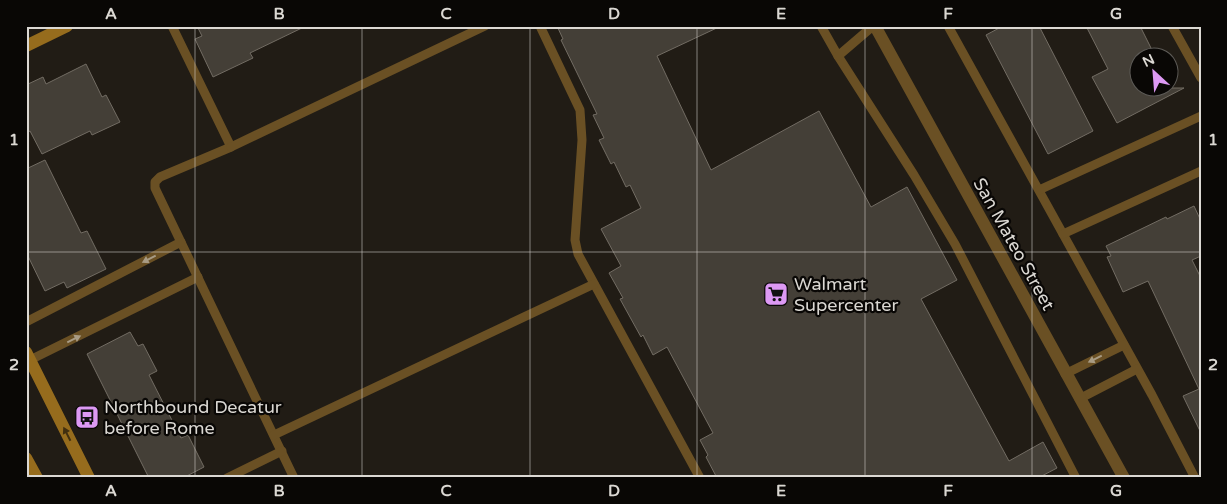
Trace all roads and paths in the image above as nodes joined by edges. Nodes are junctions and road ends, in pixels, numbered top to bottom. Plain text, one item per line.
1 (67, 26) edge
2 (172, 26) edge
3 (485, 26) edge
4 (540, 26) edge
5 (821, 26) edge
6 (874, 26) edge
7 (948, 26) edge
8 (1172, 26) edge
9 (26, 46) edge
10 (838, 56) junction
11 (1201, 78) edge
12 (1201, 116) edge
13 (230, 147) junction
14 (1201, 171) edge
15 (1039, 190) junction
16 (1063, 234) junction
17 (181, 242) junction
18 (198, 277) junction
19 (594, 284) junction
20 (26, 322) edge
21 (1124, 345) junction
22 (28, 358) edge
23 (1137, 368) junction
24 (1066, 374) junction
25 (1080, 399) junction
26 (274, 436) junction
27 (282, 451) junction
28 (26, 458) edge
29 (1197, 476) edge
30 (37, 478) edge
31 (89, 478) edge
32 (226, 478) edge
33 (294, 478) edge
34 (700, 478) edge
35 (1076, 478) edge
36 (1124, 478) edge

1 - 9 main road
2 - 13 lane
3 - 13 lane
4 - 19 lane
5 - 10 lane
6 - 10 lane
6 - 24 street, San Mateo Street
7 - 15 lane
8 - 11 lane
10 - 35 lane
12 - 15 lane
13 - 17 lane
14 - 16 lane
15 - 16 lane
16 - 21 lane
17 - 18 lane
17 -> 20 lane
22 -> 18 lane
18 - 26 lane
19 - 26 lane
19 - 34 lane
21 - 23 lane
21 -> 24 lane
31 -> 22 main road
23 - 25 lane
23 - 29 lane
24 - 25 street, San Mateo Street
25 - 36 street, San Mateo Street
26 - 27 lane
27 - 32 lane
27 - 33 lane
28 - 30 main road

